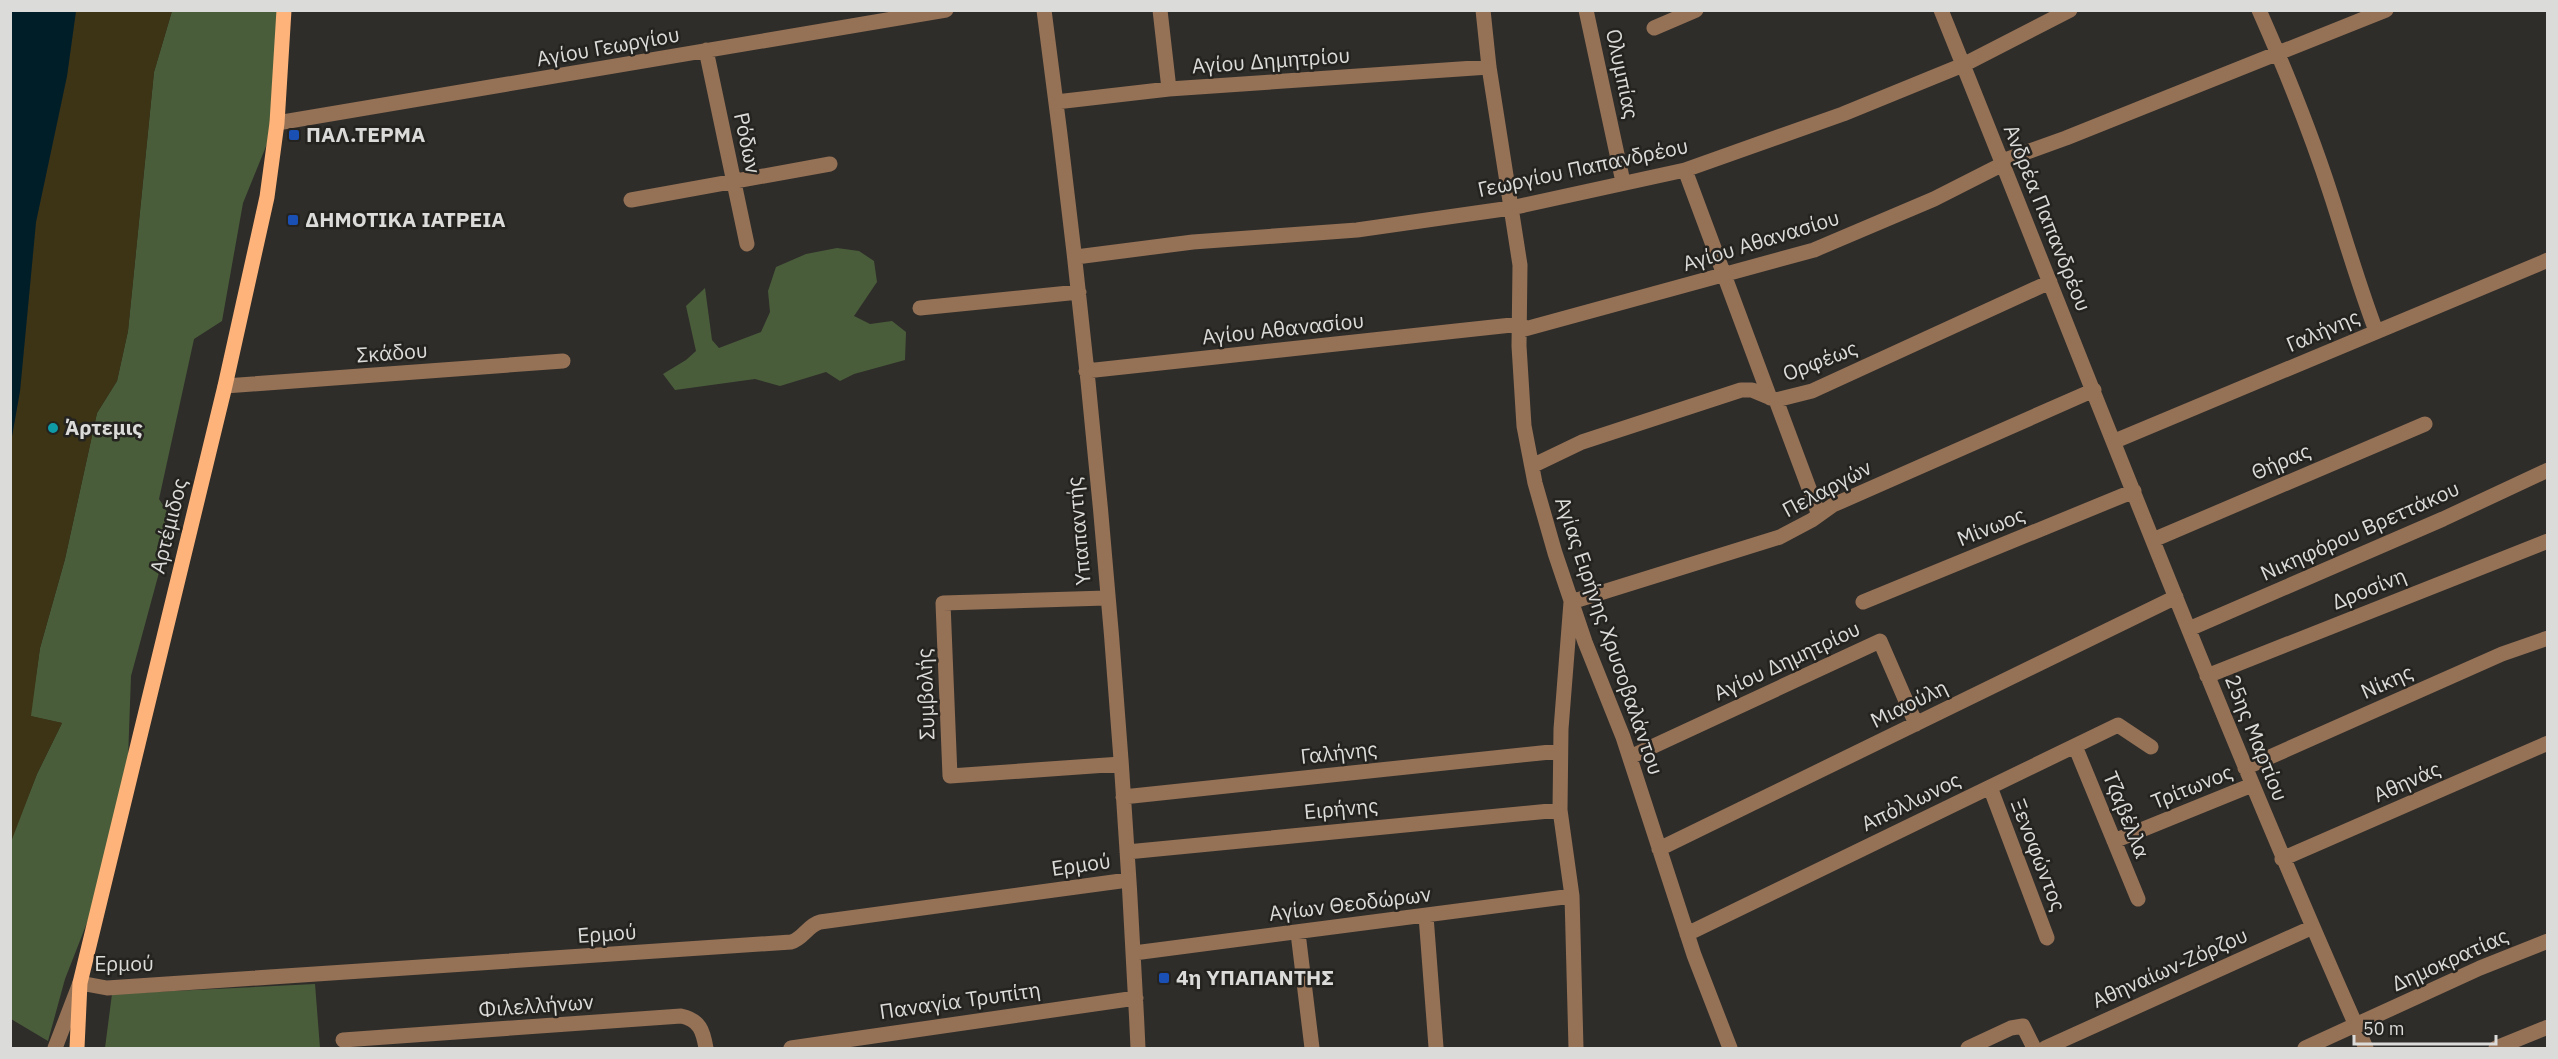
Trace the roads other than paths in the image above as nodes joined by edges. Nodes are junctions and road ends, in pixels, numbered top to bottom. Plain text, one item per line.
1 (284, 10) edge
2 (946, 10) edge
3 (1044, 10) edge
4 (1160, 10) edge
5 (1483, 10) edge
6 (1586, 10) edge
7 (1696, 10) edge
8 (1941, 10) edge
9 (2070, 10) edge
10 (2259, 10) edge
11 (2386, 10) edge
12 (1654, 28) dead end
13 (706, 50) junction
14 (2278, 53) junction
15 (1963, 65) junction
16 (1489, 67) junction
17 (1169, 89) junction
18 (1056, 102) junction
19 (277, 123) junction
20 (2002, 163) junction
21 (830, 164) dead end
22 (1685, 170) junction
23 (734, 181) junction
24 (1623, 182) junction
25 (631, 200) dead end
26 (1511, 208) junction
27 (747, 244) dead end
28 (1077, 257) junction
29 (2547, 260) edge
30 (1726, 274) junction
31 (2050, 282) junction
32 (1079, 292) junction
33 (920, 308) dead end
34 (1521, 327) junction
35 (2376, 331) junction
36 (563, 361) dead end
37 (1086, 371) junction
38 (225, 386) junction
39 (2094, 390) junction
40 (1773, 399) junction
41 (2425, 424) dead end
42 (2115, 441) junction
43 (1532, 466) junction
44 (2547, 470) edge
45 (2134, 490) junction
46 (1819, 515) junction
47 (2153, 540) junction
48 (2547, 540) edge
49 (2176, 597) junction
50 (1106, 598) junction
51 (1571, 602) junction
52 (1863, 602) dead end
53 (2189, 629) junction
54 (2547, 638) edge
55 (2207, 676) junction
56 (1916, 724) junction
57 (2547, 743) edge
58 (2075, 746) junction
59 (2151, 747) dead end
60 (1560, 751) junction
61 (1630, 757) junction
62 (1121, 764) junction
63 (2245, 768) junction
64 (2252, 785) junction
65 (1990, 787) junction
66 (1123, 796) junction
67 (1560, 810) junction
68 (2114, 842) junction
69 (1659, 849) junction
70 (1127, 852) junction
71 (2282, 859) junction
72 (1128, 880) junction
73 (1572, 896) junction
74 (2138, 899) dead end
75 (1426, 916) junction
76 (2313, 927) junction
77 (1298, 933) junction
78 (1687, 934) junction
79 (2047, 938) dead end
80 (2547, 941) edge
81 (1134, 953) junction
82 (80, 983) junction
83 (1136, 998) junction
84 (2356, 1025) junction
85 (2547, 1027) edge
86 (343, 1040) dead end
87 (427, 1041) edge
88 (1436, 1047) dead end
89 (55, 1048) edge
90 (77, 1048) edge
91 (706, 1048) edge
92 (791, 1048) edge
93 (1138, 1048) edge
94 (1312, 1048) edge
95 (1576, 1048) edge
96 (1730, 1048) edge
97 (1968, 1048) edge
98 (2034, 1048) edge
99 (2044, 1048) edge
100 (2305, 1048) edge
101 (2366, 1048) edge
102 (2496, 1048) edge

1 - 19 main road, Αρτέμιδος
2 - 13 street, Αγίου Γεωργίου
3 - 18 street, Υπαπαντής
4 - 17 street
5 - 16 street, Αγίας Ειρήνης Χρυσοβαλάντου
6 - 24 street, Ολυμπίας
7 - 12 street
8 - 15 street, Ανδρέα Παπανδρέου
9 - 15 street, Γεωργίου Παπανδρέου
10 - 14 street
11 - 14 street, Αγίου Αθανασίου
13 - 19 street, Αγίου Γεωργίου
13 - 23 street, Ρόδων
14 - 20 street, Αγίου Αθανασίου
14 - 35 street
15 - 20 street, Ανδρέα Παπανδρέου
15 - 22 street, Γεωργίου Παπανδρέου
16 - 17 street, Αγίου Δημητρίου
16 - 26 street, Αγίας Ειρήνης Χρυσοβαλάντου
17 - 18 street, Αγίου Δημητρίου
18 - 28 street, Υπαπαντής
19 - 38 main road, Αρτέμιδος
20 - 30 street, Αγίου Αθανασίου
20 - 31 street, Ανδρέα Παπανδρέου
21 - 23 street
22 - 24 street, Γεωργίου Παπανδρέου
22 - 30 street
23 - 25 street
23 - 27 street, Ρόδων
24 - 26 street, Γεωργίου Παπανδρέου
26 - 28 street, Γεωργίου Παπανδρέου
26 - 34 street, Αγίας Ειρήνης Χρυσοβαλάντου
28 - 32 street, Υπαπαντής
29 - 35 street, Γαλήνης
30 - 34 street, Αγίου Αθανασίου
30 - 40 street
31 - 39 street, Ανδρέα Παπανδρέου
31 - 40 street, Ορφέως
32 - 33 street
32 - 37 street, Υπαπαντής
34 - 37 street, Αγίου Αθανασίου
34 - 43 street, Αγίας Ειρήνης Χρυσοβαλάντου
35 - 42 street, Γαλήνης
36 - 38 street, Σκάδου
37 - 50 street, Υπαπαντής
38 - 82 main road, Αρτέμιδος
39 - 42 street, Ανδρέα Παπανδρέου
39 - 46 street, Πελαργών
40 - 43 street, Ορφέως
40 - 46 street
41 - 47 street, Θήρας
42 - 45 street, 25ης Μαρτίου
43 - 51 street, Αγίας Ειρήνης Χρυσοβαλάντου
44 - 53 street, Νικηφόρου Βρεττάκου
45 - 47 street, 25ης Μαρτίου
45 - 52 street, Μίνωος
46 - 51 street, Πελαργών
47 - 49 street, 25ης Μαρτίου
48 - 55 street, Δροσίνη
49 - 53 street, 25ης Μαρτίου
49 - 56 street, Μιαούλη
50 - 62 street, Υπαπαντής
50 - 62 street, Συμβολής
51 - 60 street
51 - 61 street, Αγίας Ειρήνης Χρυσοβαλάντου
53 - 55 street, 25ης Μαρτίου
54 - 63 street, Νίκης
55 - 63 street, 25ης Μαρτίου
56 - 61 street, Αγίου Δημητρίου
56 - 69 street, Μιαούλη
57 - 71 street, Αθηνάς
58 - 59 street, Απόλλωνος
58 - 65 street, Απόλλωνος
58 - 68 street, Τζαβέλλα
60 - 66 street, Γαλήνης
60 - 67 street
61 - 69 street, Αγίας Ειρήνης Χρυσοβαλάντου
62 - 66 street, Υπαπαντής
63 - 64 street, 25ης Μαρτίου
64 - 68 street, Τρίτωνος
64 - 71 street, 25ης Μαρτίου
65 - 78 street, Απόλλωνος
65 - 79 street, Ξενοφώντος
66 - 70 street, Υπαπαντής
67 - 70 street, Ειρήνης
67 - 73 street
68 - 74 street, Τζαβέλλα
69 - 78 street, Αγίας Ειρήνης Χρυσοβαλάντου
70 - 72 street, Υπαπαντής
71 - 76 street, 25ης Μαρτίου
72 - 81 street, Υπαπαντής
72 - 82 street, Ερμού
73 - 75 street, Αγίων Θεοδώρων
73 - 95 street
75 - 77 street, Αγίων Θεοδώρων
75 - 88 street
76 - 84 street, 25ης Μαρτίου
76 - 99 street, Αθηναίων-Ζόρζου
77 - 81 street, Αγίων Θεοδώρων
77 - 94 street
78 - 96 street, Αγίας Ειρήνης Χρυσοβαλάντου
80 - 84 street, Δημοκρατίας
81 - 83 street, Υπαπαντής
82 - 89 street
82 - 90 main road, Αρτέμιδος
83 - 92 street, Παναγία Τρυπίτη
83 - 93 street, Υπαπαντής
84 - 100 street, Δημοκρατίας
84 - 101 street, 25ης Μαρτίου
85 - 102 street
86 - 87 street, Φιλελλήνων
87 - 91 street, Φιλελλήνων
97 - 98 street

